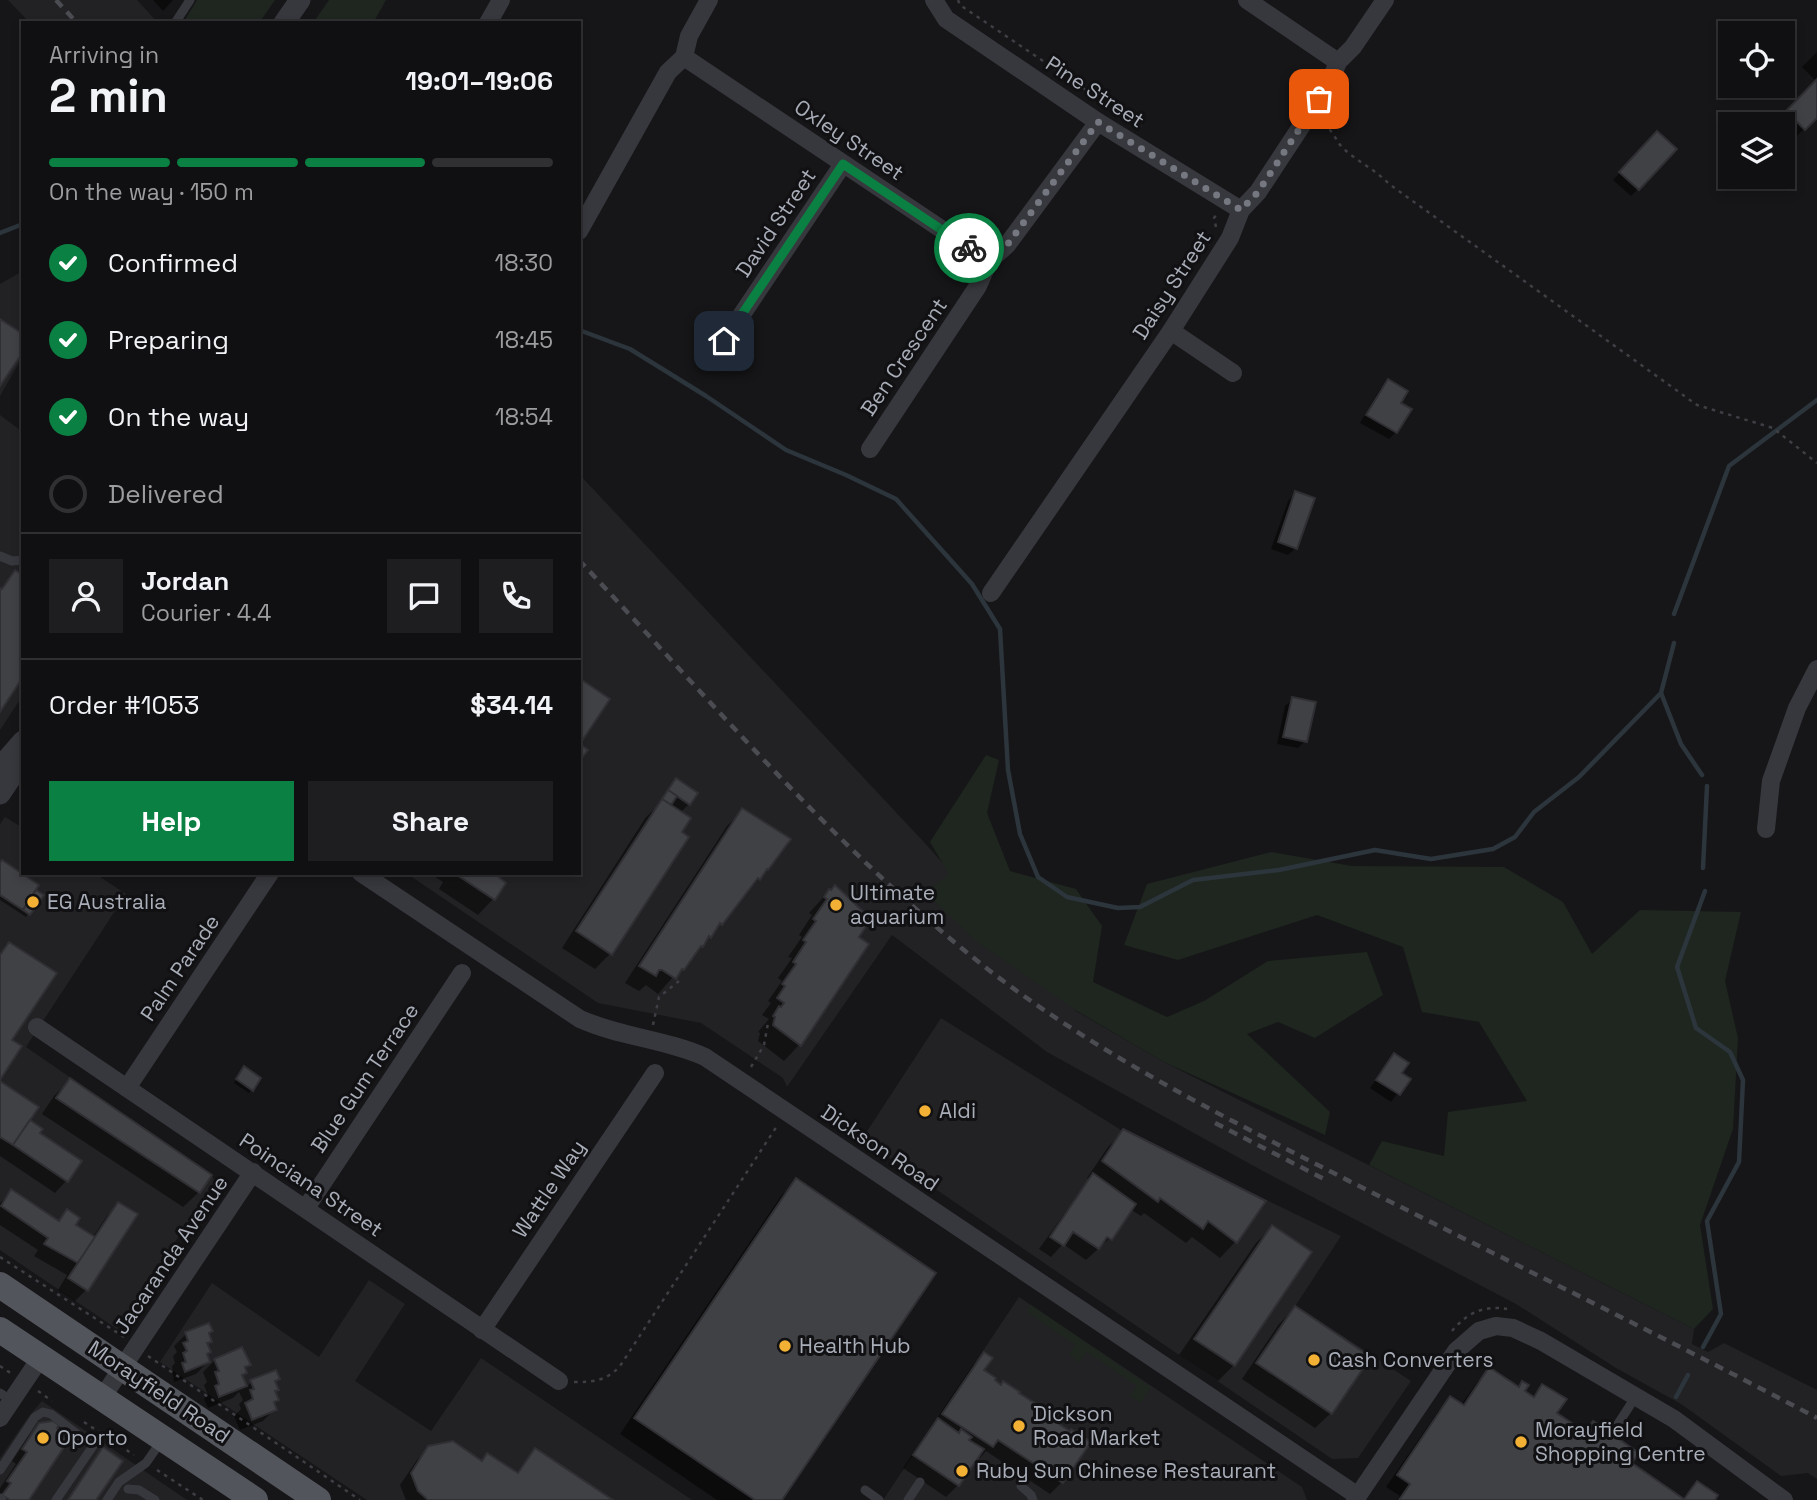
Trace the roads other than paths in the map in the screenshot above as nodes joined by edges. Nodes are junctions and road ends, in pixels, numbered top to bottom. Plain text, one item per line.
1 (190, 0) edge
2 (300, 0) edge
3 (501, 0) edge
4 (709, 0) edge
5 (934, 0) edge
6 (1247, 0) edge
7 (1385, 0) edge
8 (176, 21) edge
9 (286, 21) edge
10 (489, 21) edge
11 (684, 57) junction
12 (1338, 62) junction
13 (1098, 122) junction
14 (843, 164) junction
15 (1241, 210) junction
16 (581, 227) edge
17 (989, 261) junction
18 (1171, 331) junction
19 (724, 341) dead end
20 (1233, 373) dead end
21 (870, 449) dead end
22 (0, 556) edge
23 (21, 559) edge
24 (991, 593) dead end
25 (1817, 669) edge
26 (21, 743) edge
27 (21, 763) edge
28 (0, 768) edge
29 (0, 794) edge
30 (1766, 829) dead end
31 (269, 875) edge
32 (364, 875) edge
33 (462, 973) dead end
34 (37, 1027) dead end
35 (654, 1073) dead end
36 (127, 1088) junction
37 (253, 1172) junction
38 (306, 1208) junction
39 (0, 1285) edge
40 (0, 1329) edge
41 (482, 1330) junction
42 (41, 1357) junction
43 (130, 1358) junction
44 (559, 1381) road end
45 (1636, 1396) junction
46 (6, 1397) edge
47 (102, 1398) junction
48 (0, 1418) edge
49 (1616, 1427) dead end
50 (163, 1438) junction
51 (0, 1470) edge
52 (119, 1482) junction
53 (920, 1482) dead end
54 (1021, 1486) dead end
55 (128, 1489) junction
56 (865, 1490) dead end
57 (1356, 1498) edge
58 (56, 1500) edge
59 (107, 1500) edge
60 (136, 1500) edge
61 (155, 1500) edge
62 (255, 1500) edge
63 (318, 1500) edge
64 (879, 1500) edge
65 (908, 1500) edge
66 (1033, 1500) edge
67 (1784, 1500) edge

1 - 8 lane
2 - 9 street
3 - 10 street
4 - 11 street
5 - 13 street, Pine Street
6 - 12 street
7 - 12 street, Daisy Street
11 - 14 street, Oxley Street
11 - 16 street
12 - 15 street, Daisy Street
13 - 15 street, Pine Street
13 - 17 street, Ben Crescent
14 - 17 street, Oxley Street
14 - 19 street, David Street
15 - 18 street, Daisy Street
17 - 21 street, Ben Crescent
18 - 20 street
18 - 24 street, Daisy Street
22 - 23 lane
25 - 30 street
26 - 28 street
27 - 29 street
31 - 36 street, Palm Parade
32 - 57 street, Dickson Road
33 - 38 street, Blue Gum Terrace
34 - 36 street, Poinciana Street
35 - 41 street, Wattle Way
36 - 37 street, Poinciana Street
37 - 38 street, Poinciana Street
37 - 43 street, Jacaranda Avenue
38 - 41 street, Poinciana Street
39 - 43 main road, Morayfield Road
40 - 42 main road, Morayfield Road
41 - 44 street, Poinciana Street
42 - 46 street
42 - 47 main road, Morayfield Road
43 - 47 street, Jacaranda Avenue
43 - 63 main road, Morayfield Road
45 - 49 lane
45 - 57 street
45 - 67 street
46 - 48 street
47 - 50 main road, Morayfield Road
50 - 52 lane
50 - 62 main road, Morayfield Road
51 - 58 lane
52 - 55 lane
52 - 59 lane
53 - 65 lane
54 - 66 lane
55 - 60 lane
55 - 61 lane
56 - 64 lane

